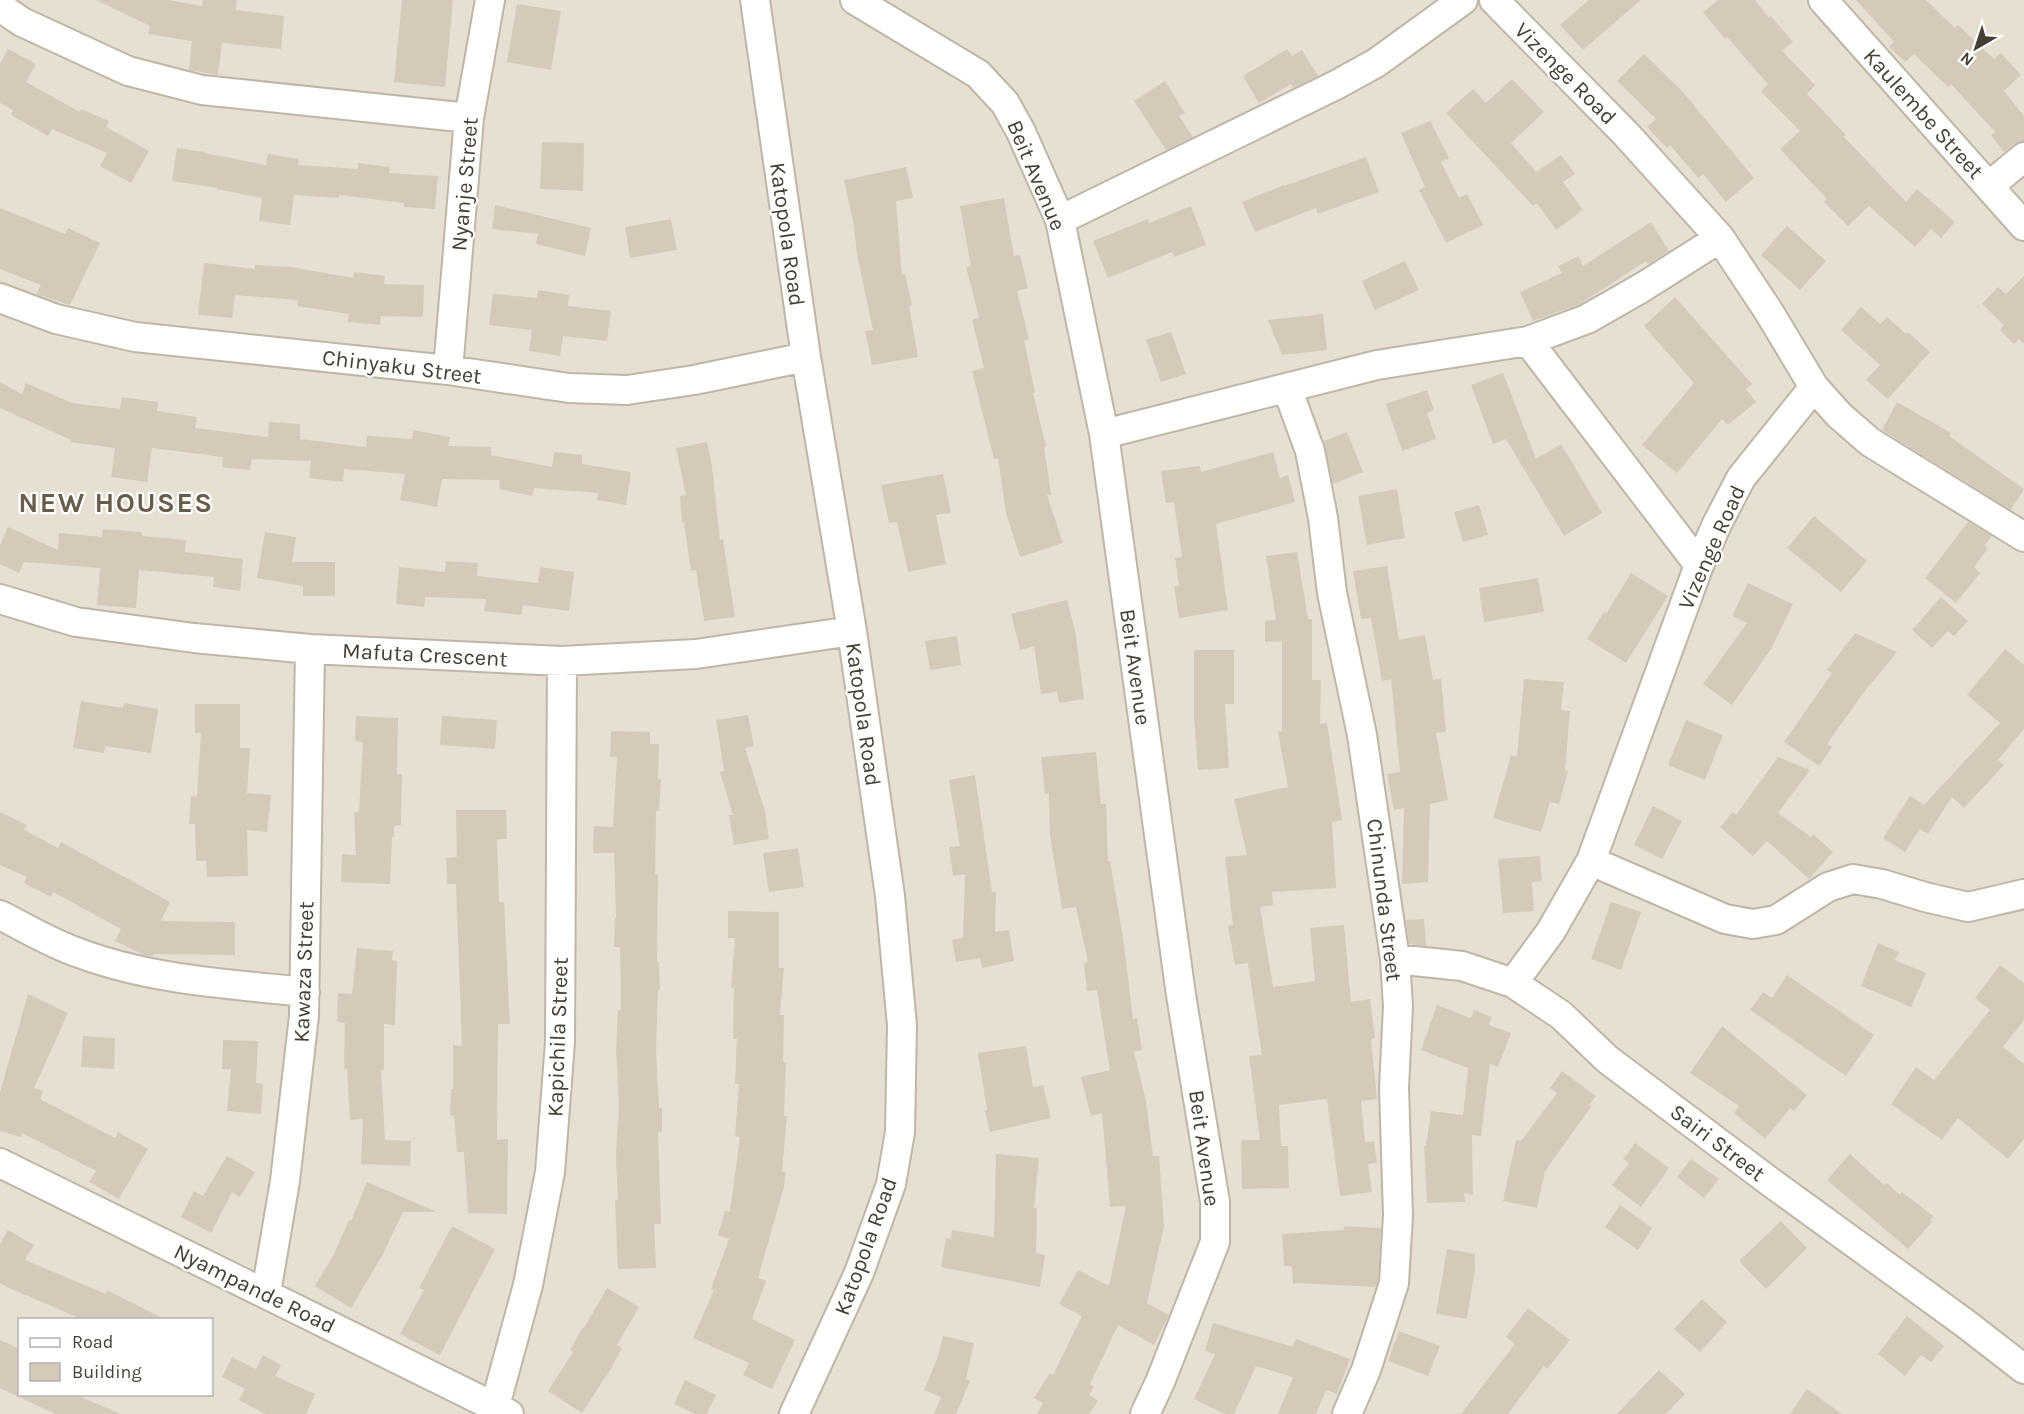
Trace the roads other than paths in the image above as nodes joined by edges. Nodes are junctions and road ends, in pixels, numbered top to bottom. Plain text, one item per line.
1 (490, 0) edge
2 (755, 0) edge
3 (855, 0) edge
4 (1463, 0) edge
5 (1494, 0) edge
6 (1823, 0) edge
7 (0, 8) edge
8 (469, 118) junction
9 (2024, 157) edge
10 (1989, 186) junction
11 (1060, 220) junction
12 (2024, 226) edge
13 (1720, 238) junction
14 (0, 298) edge
15 (1528, 341) junction
16 (806, 357) junction
17 (448, 370) junction
18 (1814, 387) junction
19 (1287, 388) junction
20 (1104, 434) junction
21 (2024, 537) edge
22 (1699, 565) junction
23 (0, 599) edge
24 (852, 631) junction
25 (310, 649) junction
26 (562, 661) junction
27 (1591, 861) junction
28 (2024, 894) edge
29 (0, 915) edge
30 (1395, 959) junction
31 (1513, 983) junction
32 (305, 992) junction
33 (0, 1163) edge
34 (266, 1293) junction
35 (2024, 1369) edge
36 (502, 1410) edge
37 (794, 1414) edge
38 (1145, 1414) edge
39 (1347, 1414) edge

1 - 8 street, Nyanje Street
2 - 16 street, Katopola Road
3 - 11 street, Beit Avenue
4 - 11 street
5 - 13 street, Vizenge Road
6 - 10 street, Kaulembe Street
7 - 8 street
8 - 17 street, Nyanje Street
9 - 10 street
10 - 12 street, Kaulembe Street
11 - 20 street, Beit Avenue
13 - 15 street
13 - 18 street, Vizenge Road
14 - 17 street, Chinyaku Street
15 - 19 street
15 - 22 street
16 - 17 street, Chinyaku Street
16 - 24 street, Katopola Road
18 - 21 street
18 - 22 street, Vizenge Road
19 - 20 street
19 - 30 street, Chinunda Street
20 - 38 street, Beit Avenue
22 - 27 street, Vizenge Road
23 - 25 street, Mafuta Crescent
24 - 26 street, Mafuta Crescent
24 - 37 street, Katopola Road
25 - 26 street, Mafuta Crescent
25 - 32 street, Kawaza Street
26 - 36 street, Kapichila Street
27 - 28 street
27 - 31 street, Vizenge Road
29 - 32 street
30 - 31 street, Sairi Street
30 - 39 street, Chinunda Street
31 - 35 street, Sairi Street
32 - 34 street, Kawaza Street
33 - 34 street, Nyampande Road
34 - 36 street, Nyampande Road

